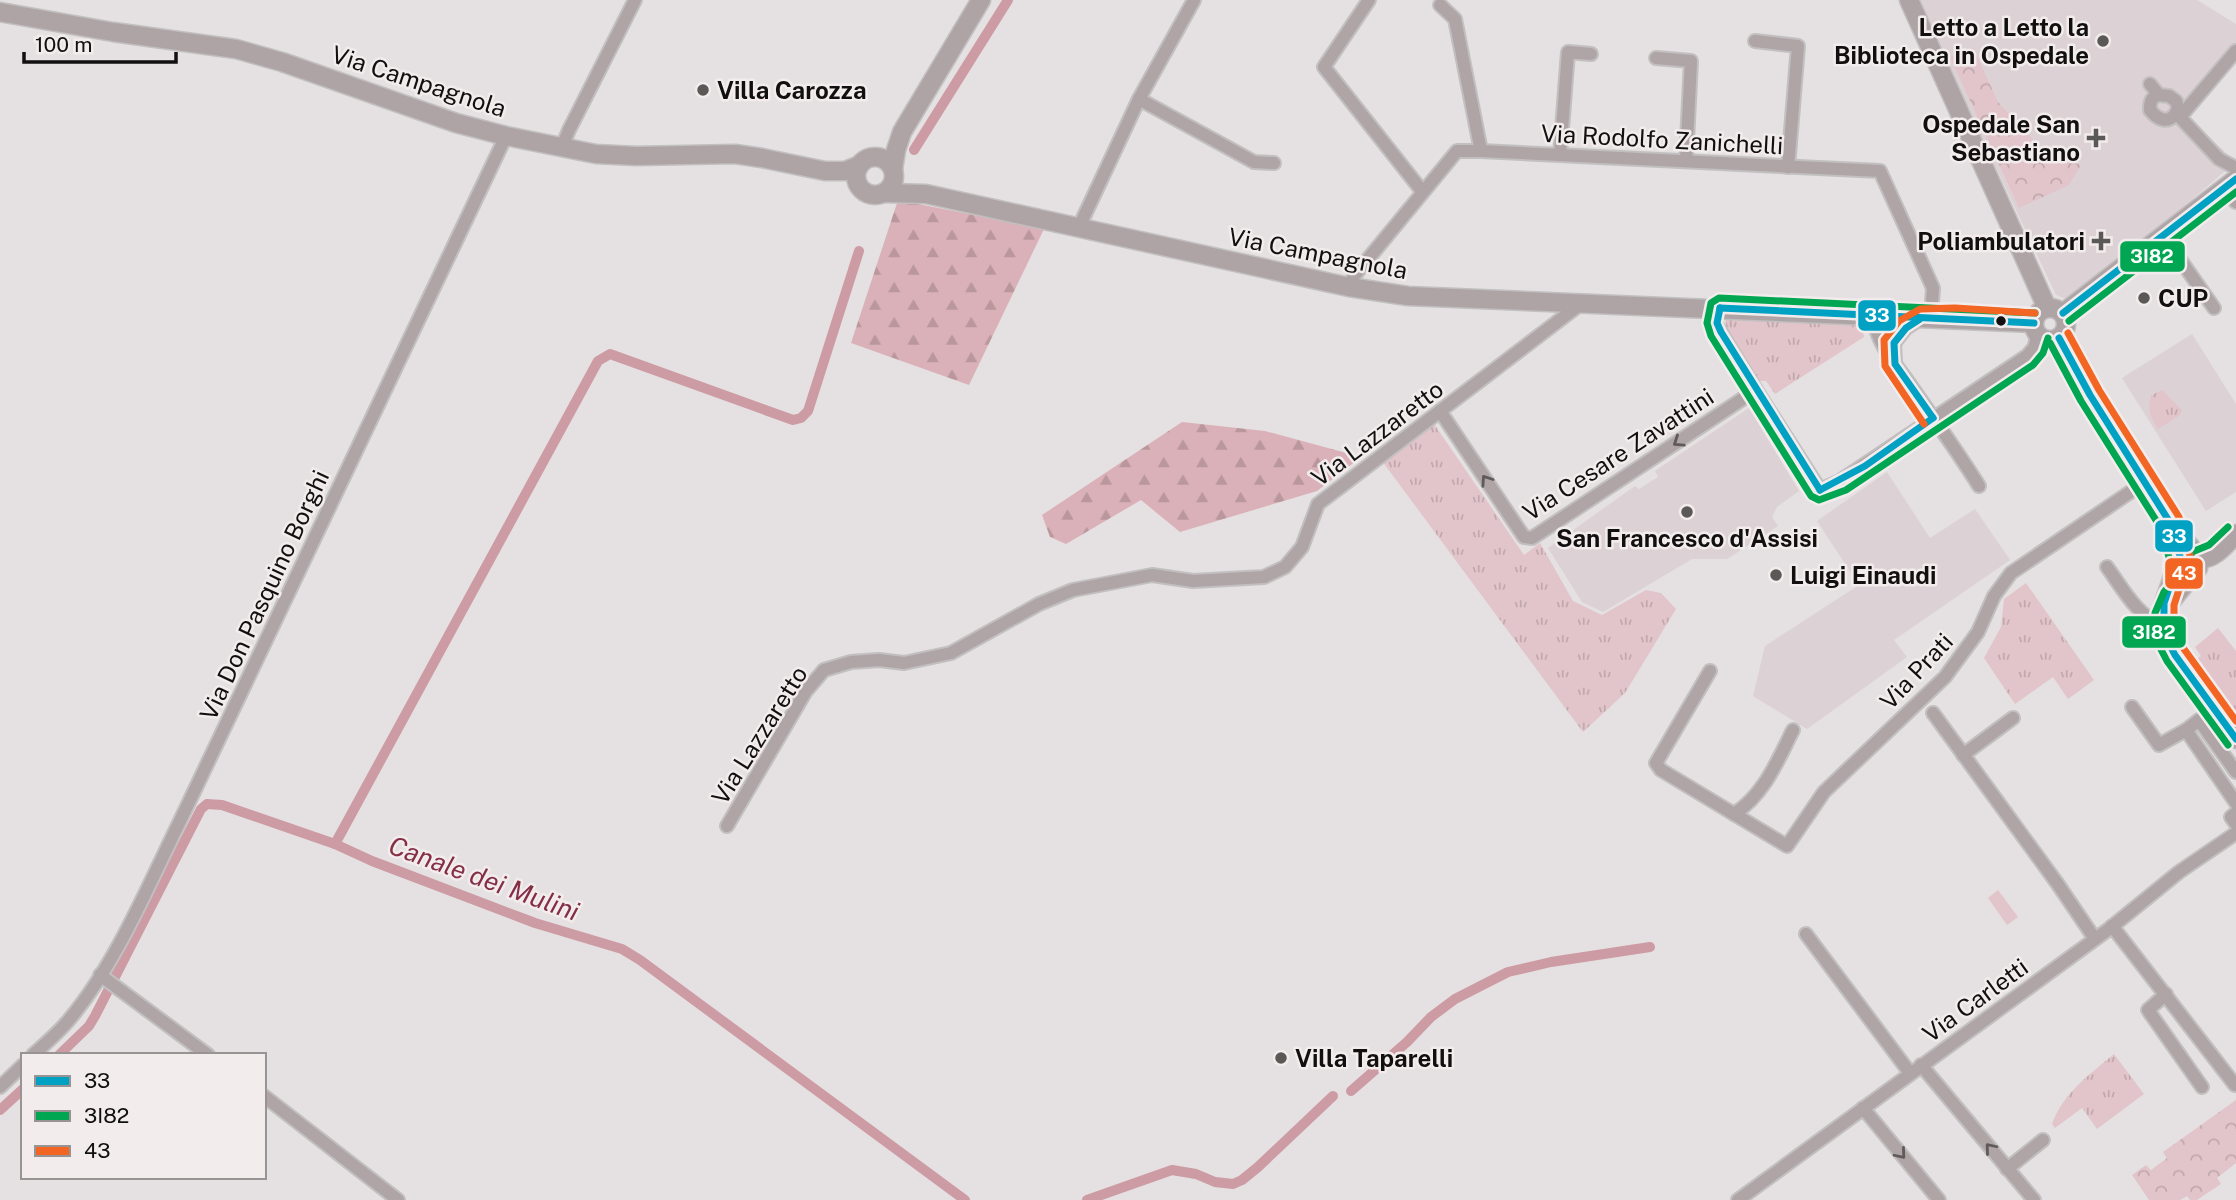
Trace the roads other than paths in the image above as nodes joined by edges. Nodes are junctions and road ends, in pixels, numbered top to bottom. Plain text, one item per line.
1 (635, 0) edge
2 (981, 0) edge
3 (1194, 0) edge
4 (1369, 0) edge
5 (1909, 0) edge
6 (1440, 5) dead end
7 (0, 12) edge
8 (1755, 41) dead end
9 (2236, 51) edge
10 (1591, 54) dead end
11 (1656, 58) dead end
12 (2150, 84) dead end
13 (2159, 94) junction
14 (1139, 99) junction
15 (2178, 115) junction
16 (902, 132) junction
17 (506, 136) junction
18 (562, 147) junction
19 (1481, 151) junction
20 (1560, 155) junction
21 (867, 161) junction
22 (1686, 161) junction
23 (1274, 163) dead end
24 (1788, 167) junction
25 (2236, 169) edge
26 (825, 171) junction
27 (894, 171) junction
28 (858, 186) junction
29 (1422, 191) junction
30 (2232, 191) edge
31 (886, 193) junction
32 (926, 194) junction
33 (1079, 227) junction
34 (2163, 235) junction
35 (1349, 287) junction
36 (1582, 303) junction
37 (2214, 308) dead end
38 (2055, 311) junction
39 (1714, 313) junction
40 (1878, 316) junction
41 (1926, 318) junction
42 (2036, 329) junction
43 (2059, 338) junction
44 (1894, 343) junction
45 (1895, 364) junction
46 (1756, 390) junction
47 (1440, 411) junction
48 (1933, 418) junction
49 (2145, 482) junction
50 (1979, 486) dead end
51 (2236, 534) edge
52 (2189, 561) junction
53 (2107, 567) dead end
54 (2164, 622) junction
55 (1710, 671) dead end
56 (2132, 707) dead end
57 (1933, 713) dead end
58 (2013, 718) dead end
59 (1793, 730) dead end
60 (2186, 730) junction
61 (2236, 738) edge
62 (1963, 755) junction
63 (2236, 772) edge
64 (2236, 803) edge
65 (2236, 813) edge
66 (1734, 814) junction
67 (2236, 824) edge
68 (727, 826) dead end
69 (2236, 833) edge
70 (2112, 926) junction
71 (1806, 934) dead end
72 (2095, 939) junction
73 (108, 981) junction
74 (2166, 995) junction
75 (35, 1053) edge
76 (205, 1053) edge
77 (21, 1067) edge
78 (1916, 1069) junction
79 (2235, 1085) edge
80 (0, 1087) edge
81 (2202, 1087) dead end
82 (266, 1098) edge
83 (1863, 1108) junction
84 (2043, 1140) dead end
85 (2007, 1169) junction
86 (398, 1200) edge
87 (1738, 1200) edge
88 (1940, 1200) edge
89 (2034, 1200) edge

1 - 18 street
2 - 16 main road
3 - 14 street
4 - 29 street
5 - 38 main road
6 - 19 street
7 - 17 main road, Via Campagnola
8 - 24 street
9 - 15 street
10 - 20 street
11 - 22 street
12 - 13 street
13 - 15 street
13 - 15 street
14 - 23 street
14 - 33 street
15 - 25 street
16 - 21 main road
16 - 27 main road
17 - 18 main road, Via Campagnola
17 - 73 street, Via Don Pasquino Borghi
18 - 26 main road, Via Campagnola
19 - 20 street, Via Rodolfo Zanichelli
19 - 29 street, Via Rodolfo Zanichelli
20 - 22 street, Via Rodolfo Zanichelli
21 - 26 main road, Via Campagnola
21 - 27 main road, Via Campagnola
21 - 28 main road
22 - 24 street, Via Rodolfo Zanichelli
24 - 41 street, Via Rodolfo Zanichelli
26 - 28 main road, Via Campagnola
27 - 31 main road
27 - 32 main road, Via Campagnola
28 - 31 main road, Via Campagnola
29 - 35 street, Via Rodolfo Zanichelli
30 - 34 main road
31 - 32 main road, Via Campagnola
32 - 33 main road, Via Campagnola
33 - 35 main road, Via Campagnola
34 - 37 street
34 - 38 main road
35 - 36 main road, Via Campagnola
36 - 39 main road, Via Campagnola
36 - 47 street, Via Lazzaretto
38 - 42 main road
38 - 43 main road
39 - 40 main road, Via Campagnola
39 - 46 street
40 - 41 main road, Via Campagnola
40 - 44 street
40 - 45 street
41 - 42 main road, Via Campagnola
41 - 44 street
42 - 43 main road
42 - 48 street
43 - 49 main road
44 - 45 street
45 - 48 street
46 -> 47 street, Via Cesare Zavattini
46 - 48 street
47 - 68 street, Via Lazzaretto
48 - 50 street
49 - 52 main road
49 - 66 street, Via Prati
51 - 52 main road
52 - 54 main road
53 - 54 street
54 - 61 main road
55 - 66 street
56 - 60 street
57 - 62 street
58 - 62 street
59 - 66 street
60 - 63 street
60 - 64 street
62 - 72 street
65 - 67 street
69 - 70 street, Via Carletti
70 - 72 street, Via Carletti
70 - 74 street
71 - 78 street
72 - 78 street, Via Carletti
73 - 75 street, Via Don Pasquino Borghi
73 - 76 street
74 - 79 street
74 - 81 street
77 - 80 street
78 - 83 street, Via Carletti
85 -> 78 street
82 - 86 street
83 - 87 street, Via Carletti
83 -> 88 street
84 - 85 street
85 - 89 street

